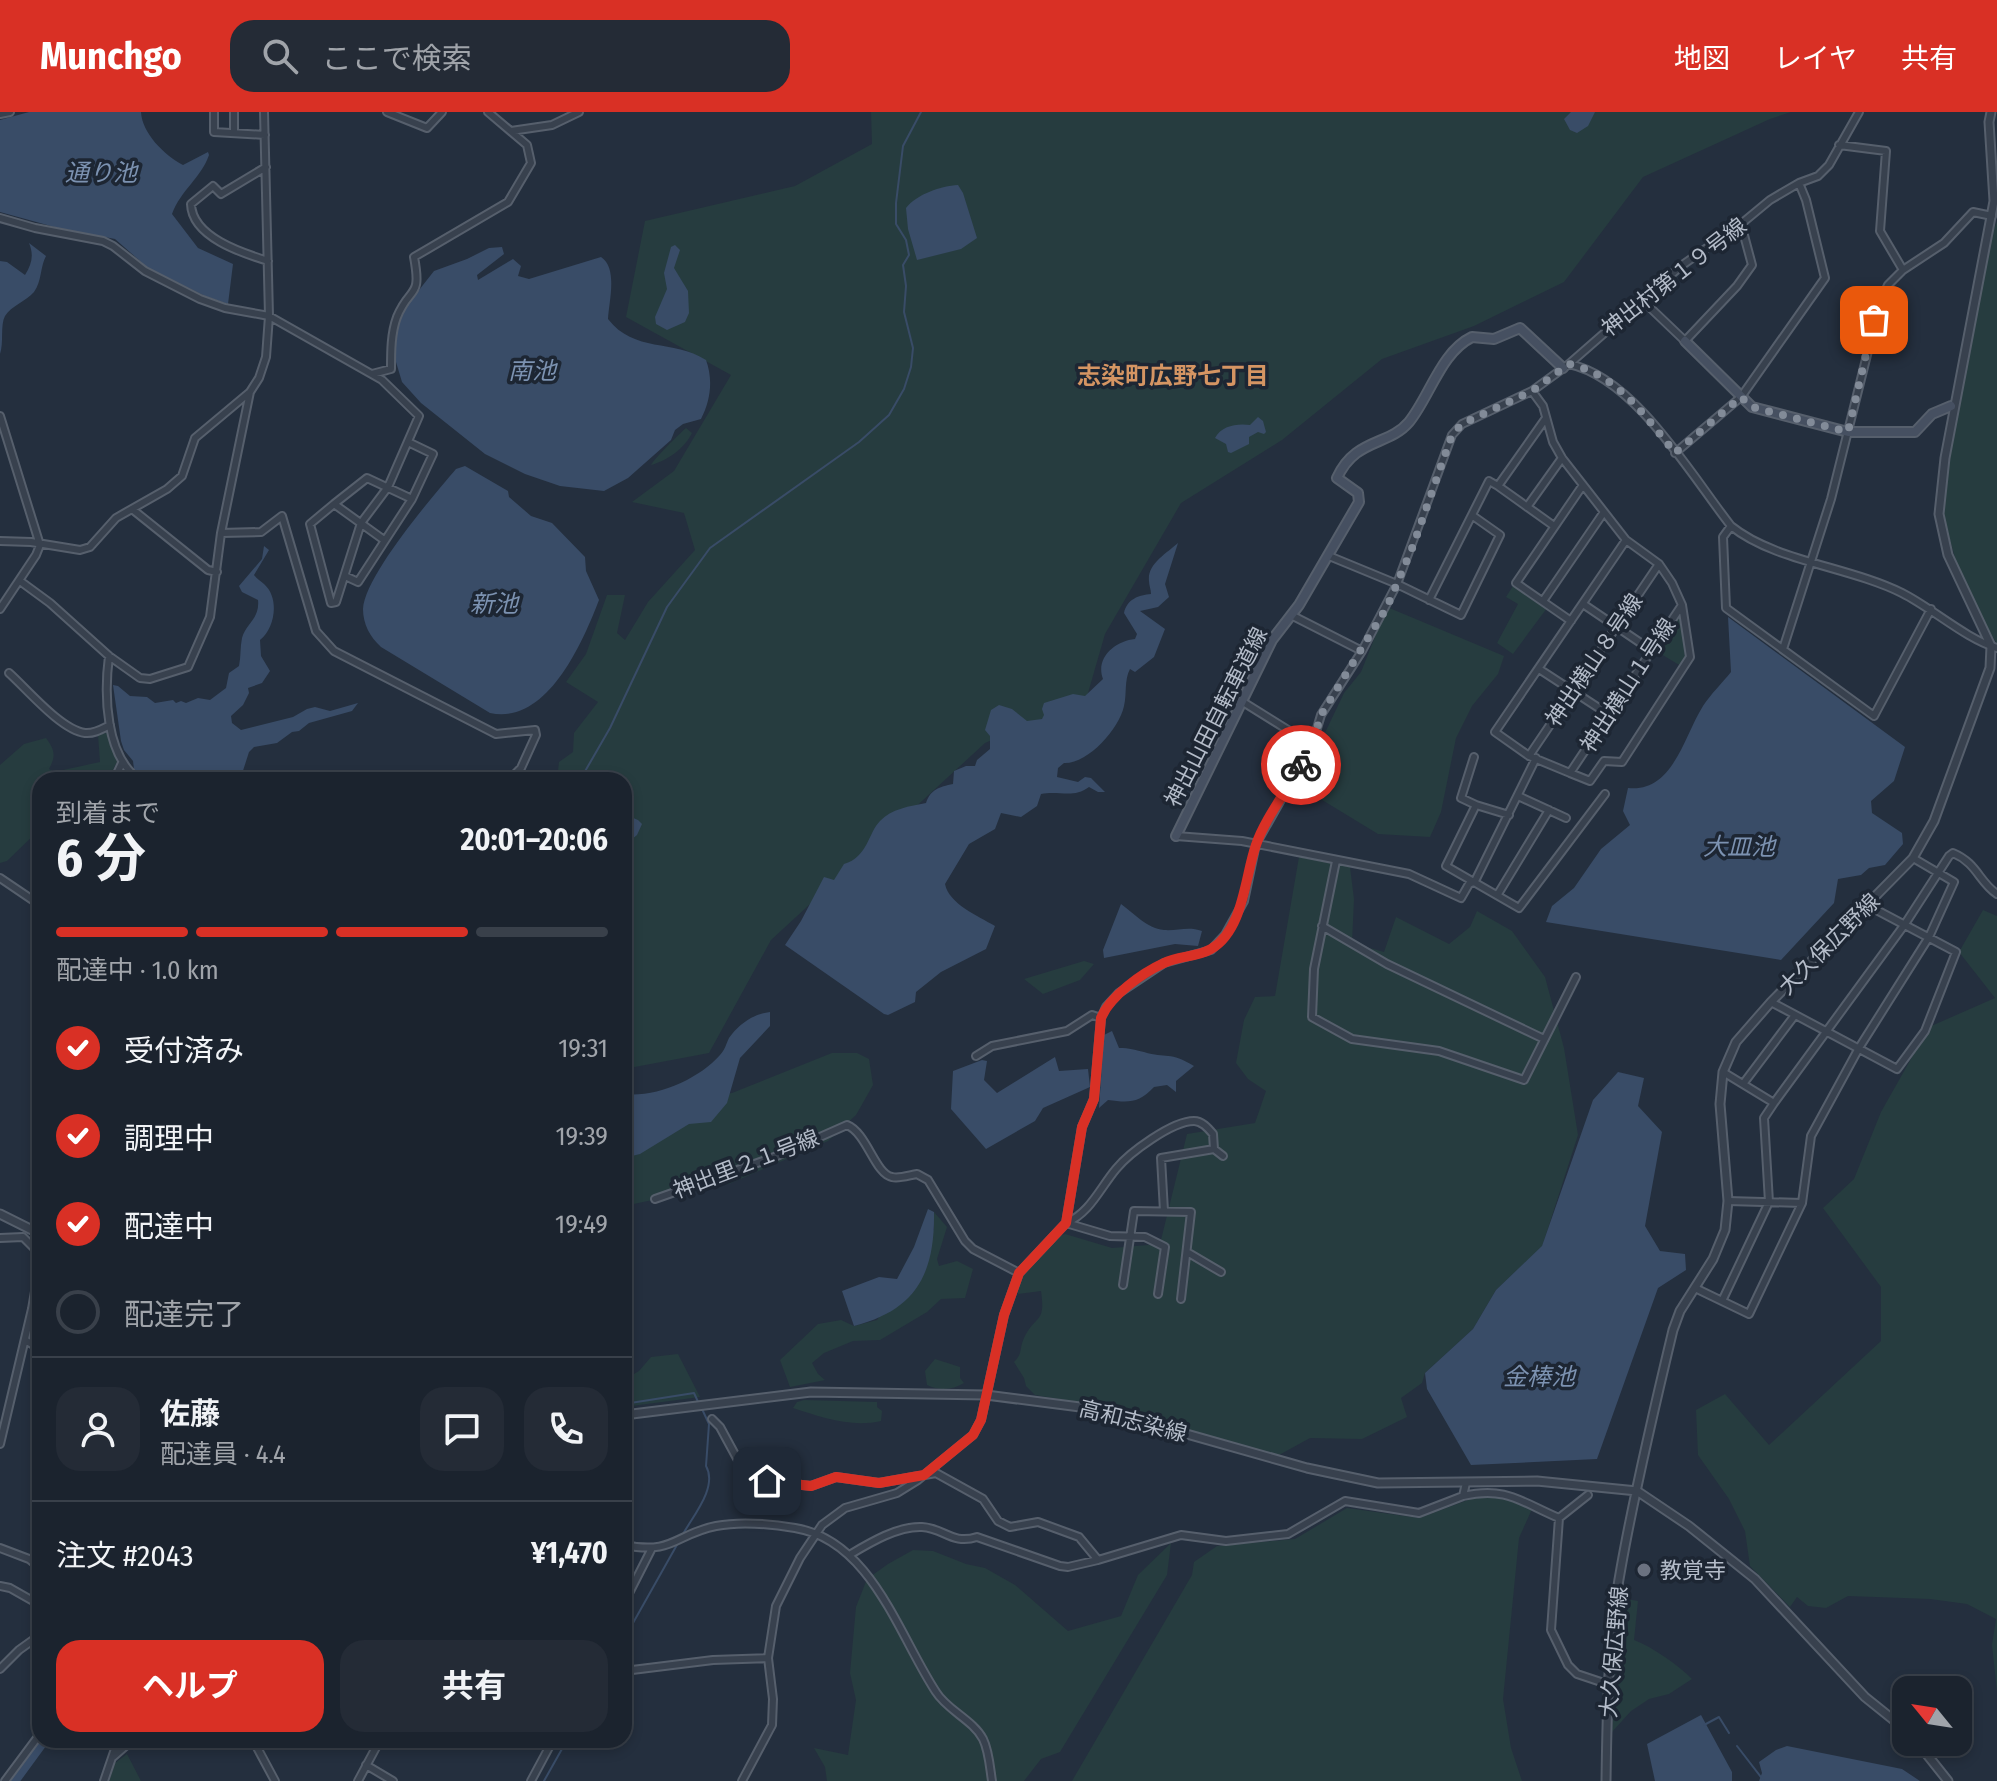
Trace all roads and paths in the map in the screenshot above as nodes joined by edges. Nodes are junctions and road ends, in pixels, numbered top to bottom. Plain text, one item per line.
1 (10, 112) edge
2 (214, 112) edge
3 (234, 112) edge
4 (264, 112) edge
5 (387, 112) edge
6 (442, 112) edge
7 (488, 112) edge
8 (579, 112) edge
9 (1859, 112) edge
10 (1991, 112) edge
11 (0, 114) edge
12 (511, 131) junction
13 (234, 133) junction
14 (265, 135) junction
15 (1839, 145) junction
16 (266, 167) junction
17 (1799, 183) junction
18 (1992, 216) junction
19 (0, 218) edge
20 (1741, 224) junction
21 (268, 261) junction
22 (1903, 270) junction
23 (1641, 299) junction
24 (269, 316) junction
25 (1685, 341) junction
26 (1566, 366) junction
27 (372, 374) junction
28 (1532, 391) junction
29 (250, 392) junction
30 (1741, 397) junction
31 (1953, 404) junction
32 (0, 416) edge
33 (1546, 418) junction
34 (1848, 432) junction
35 (408, 442) junction
36 (1675, 453) junction
37 (1562, 458) junction
38 (1583, 485) junction
39 (1498, 486) junction
40 (388, 487) junction
41 (412, 499) junction
42 (334, 504) junction
43 (1527, 507) junction
44 (132, 509) junction
45 (1604, 512) junction
46 (1473, 516) junction
47 (361, 523) junction
48 (1554, 526) junction
49 (1731, 526) junction
50 (221, 533) junction
51 (384, 540) junction
52 (1626, 540) junction
53 (0, 541) edge
54 (40, 545) junction
55 (1329, 556) junction
56 (1811, 560) junction
57 (1659, 564) junction
58 (217, 572) junction
59 (345, 576) junction
60 (20, 581) junction
61 (1397, 584) junction
62 (1429, 600) junction
63 (1543, 601) junction
64 (1583, 604) junction
65 (1682, 605) junction
66 (0, 609) edge
67 (1931, 609) junction
68 (1291, 615) junction
69 (1571, 621) junction
70 (1617, 627) junction
71 (1994, 647) edge
72 (1783, 649) junction
73 (1651, 650) junction
74 (1362, 651) junction
75 (109, 656) junction
76 (1539, 669) junction
77 (9, 673) dead end
78 (1573, 691) junction
79 (1243, 702) junction
80 (1608, 714) junction
81 (110, 725) junction
82 (1312, 745) junction
83 (1474, 757) dead end
84 (1532, 757) junction
85 (122, 763) junction
86 (118, 772) edge
87 (128, 772) edge
88 (517, 772) edge
89 (1570, 773) junction
90 (1605, 794) dead end
91 (1518, 796) junction
92 (1476, 805) junction
93 (1549, 810) junction
94 (1509, 815) junction
95 (1566, 818) dead end
96 (1176, 836) joint
97 (1256, 844) junction
98 (1913, 858) junction
99 (1336, 861) junction
100 (1938, 872) junction
101 (0, 878) edge
102 (1475, 881) junction
103 (1498, 894) junction
104 (1997, 894) edge
105 (32, 900) edge
106 (1867, 905) junction
107 (1905, 924) junction
108 (1322, 926) junction
109 (1929, 937) junction
110 (1576, 977) dead end
111 (1771, 1002) junction
112 (1795, 1015) junction
113 (1101, 1018) junction
114 (1826, 1031) junction
115 (1544, 1039) junction
116 (1859, 1048) junction
117 (976, 1056) dead end
118 (1723, 1072) junction
119 (1743, 1084) junction
120 (1774, 1103) junction
121 (1214, 1149) junction
122 (1223, 1156) dead end
123 (655, 1199) dead end
124 (1728, 1201) junction
125 (1769, 1202) junction
126 (1802, 1203) junction
127 (1164, 1211) junction
128 (0, 1214) edge
129 (1066, 1223) junction
130 (32, 1230) edge
131 (1130, 1237) junction
132 (0, 1238) edge
133 (32, 1246) edge
134 (1187, 1252) junction
135 (1221, 1272) dead end
136 (1019, 1273) junction
137 (1123, 1285) dead end
138 (1695, 1288) junction
139 (1158, 1294) dead end
140 (1181, 1299) dead end
141 (1722, 1301) junction
142 (32, 1309) edge
143 (25, 1340) junction
144 (32, 1344) edge
145 (986, 1395) junction
146 (632, 1414) edge
147 (712, 1419) dead end
148 (0, 1444) edge
149 (924, 1475) junction
150 (1466, 1483) junction
151 (1637, 1491) junction
152 (1588, 1495) dead end
153 (1463, 1496) junction
154 (1559, 1518) junction
155 (817, 1533) junction
156 (632, 1546) edge
157 (0, 1548) edge
158 (651, 1550) junction
159 (851, 1554) junction
160 (1098, 1560) junction
161 (32, 1561) edge
162 (0, 1586) edge
163 (632, 1587) edge
164 (32, 1600) edge
165 (32, 1641) edge
166 (768, 1658) junction
167 (0, 1669) edge
168 (632, 1670) edge
169 (1610, 1685) junction
170 (1892, 1719) edge
171 (32, 1745) edge
172 (115, 1748) edge
173 (124, 1748) edge
174 (257, 1748) edge
175 (376, 1748) edge
176 (549, 1748) edge
177 (1928, 1756) edge
178 (111, 1760) junction
179 (366, 1765) junction
180 (5, 1781) edge
181 (104, 1781) edge
182 (275, 1781) edge
183 (358, 1781) edge
184 (393, 1781) edge
185 (531, 1781) edge
186 (742, 1781) edge
187 (992, 1781) edge
188 (1606, 1781) edge
189 (1948, 1781) edge

1 - 11 street
2 - 13 street
3 - 13 street
4 - 14 street
5 - 6 street
7 - 12 street
8 - 12 street
9 - 15 street, 神出村第１９号線
10 - 18 street
12 - 27 street
13 - 14 street
14 - 16 street
15 - 17 street, 神出村第１９号線
15 - 22 street
16 - 21 street
16 - 21 street
17 - 20 street, 神出村第１９号線
17 - 30 street
18 - 22 street
18 - 31 street
19 - 24 street
20 - 23 street, 神出村第１９号線
20 - 25 street
21 - 24 street
22 - 34 street
23 - 25 street
23 - 26 street, 神出村第１９号線
24 - 27 street
24 - 29 street
25 - 30 main road
26 - 28 street, 神出村第１９号線
26 - 36 street
26 - 55 main road, 神出山田自転車道線
27 - 35 street
28 - 33 street, 神出横山１号線
28 - 61 street, 神出村第１９号線
29 - 44 street
29 - 50 street
30 - 34 main road
30 - 36 street
31 - 34 main road
31 - 71 street
32 - 54 street
33 - 37 street, 神出横山１号線
33 - 39 street
34 - 56 street
35 - 40 street
35 - 41 street
36 - 49 street
37 - 38 street, 神出横山１号線
37 - 43 street
38 - 45 street, 神出横山１号線
38 - 48 street
39 - 43 street
39 - 46 street
40 - 41 street
40 - 42 street
40 - 47 street
41 - 51 street
42 - 47 street
42 - 59 street
43 - 48 street
44 - 54 street
44 - 58 street
45 - 52 street, 神出横山１号線
45 - 63 street
46 - 62 street
46 - 62 street
47 - 51 street
47 - 59 street
48 - 63 street
49 - 56 street
49 - 72 street
50 - 58 street
50 - 88 street
51 - 59 street
52 - 57 street, 神出横山１号線
52 - 64 street, 神出横山１号線
53 - 54 street
54 - 60 street
55 - 61 street
55 - 68 main road, 神出山田自転車道線
56 - 67 street
56 - 72 street
57 - 65 street, 神出横山１号線
57 - 70 street, 神出横山８号線
58 - 75 street
60 - 66 street
60 - 75 street
61 - 62 street
61 - 74 street, 神出村第１９号線
63 - 69 street
64 - 69 street, 神出横山１号線
64 - 70 street
65 - 73 street, 神出横山１号線
65 - 89 street
67 - 71 street
67 - 72 street
68 - 74 street
68 - 79 main road, 神出山田自転車道線
69 - 76 street, 神出横山１号線
70 - 73 street
70 - 78 street, 神出横山８号線
71 - 98 street, 大久保広野線
73 - 80 street, 神出横山１号線
74 - 82 street, 神出村第１９号線
75 - 81 street
76 - 78 street
76 - 84 street, 神出横山１号線
77 - 81 street
78 - 80 street
78 - 84 street, 神出横山８号線
79 - 82 street
79 - 96 main road, 神出山田自転車道線
80 - 89 street, 神出横山１号線
81 - 85 street
82 - 97 street, 神出村第１９号線
83 - 92 street
84 - 89 street, 神出横山１号線
84 - 91 street, 神出横山８号線
85 - 86 street
85 - 87 street
90 - 103 street
91 - 93 street
91 - 94 street, 神出横山８号線
92 - 94 street
92 - 102 street
93 - 95 street
93 - 103 street
94 - 102 street, 神出横山８号線
96 - 97 street
97 - 99 street
97 - 113 street, 神出村第１９号線
98 - 100 street
98 - 106 street, 大久保広野線
99 - 102 street
99 - 108 street
100 - 104 street
100 - 107 street
100 - 109 street
101 - 105 street
102 - 103 street
106 - 107 street
106 - 111 street, 大久保広野線
107 - 109 street
107 - 114 street
108 - 115 street
108 - 115 street
109 - 116 street
109 - 116 street
110 - 115 street
111 - 112 street
111 - 118 street, 大久保広野線
112 - 114 street
112 - 119 street
113 - 117 street
113 - 129 street
114 - 116 street
114 - 120 street
116 - 126 street
118 - 119 street
118 - 124 street, 大久保広野線
119 - 120 street
120 - 125 street
121 - 122 street
121 - 127 street
121 - 129 street
123 - 136 street, 神出里２１号線
124 - 125 street
124 - 138 street, 大久保広野線
125 - 126 street
125 - 141 street
126 - 141 street
127 - 131 street
127 - 134 street
128 - 130 street
129 - 131 street
129 - 136 street
131 - 137 street
131 - 139 street
132 - 133 street
134 - 135 street
134 - 140 street
136 - 145 street
138 - 141 street
138 - 151 street, 大久保広野線
142 - 143 street
143 - 144 street
143 - 148 street
145 - 146 street, 高和志染線
145 - 149 street
145 - 150 street, 高和志染線
147 - 149 street
149 - 155 street
149 - 160 street
150 - 151 street, 高和志染線
150 - 153 street
151 - 169 street, 大久保広野線
151 - 170 street
152 - 154 street
153 - 154 street
153 - 160 street
154 - 169 street
155 - 158 street
155 - 159 street
155 - 166 street
156 - 158 street
157 - 161 street
158 - 163 street
159 - 160 street
159 - 187 street
162 - 164 street
165 - 167 street
166 - 168 street
166 - 186 street
169 - 188 street, 大久保広野線
171 - 180 street
172 - 178 street
173 - 178 street
174 - 182 street
175 - 179 street
176 - 185 street
177 - 189 street
178 - 181 street
179 - 183 street
179 - 184 street

